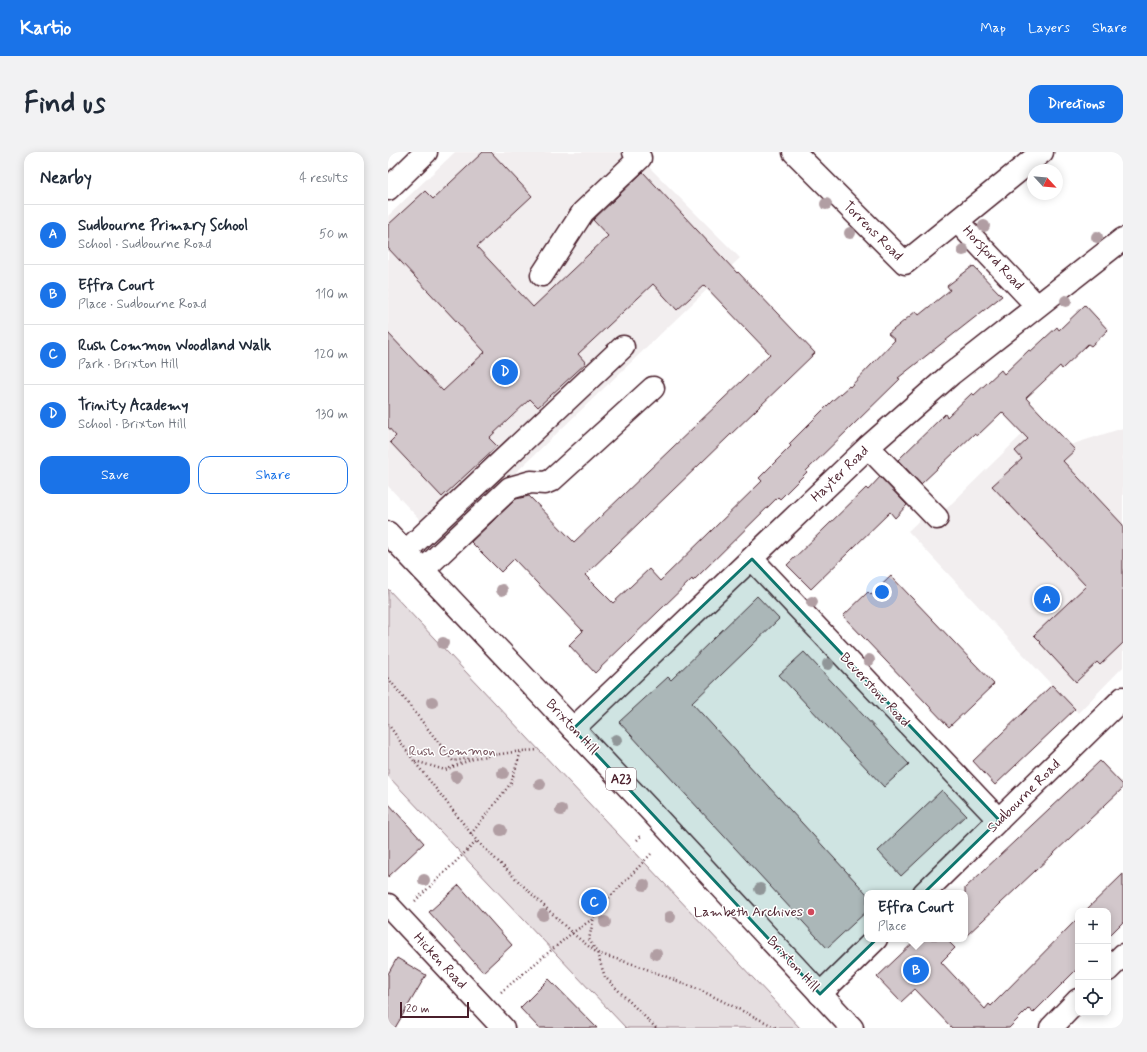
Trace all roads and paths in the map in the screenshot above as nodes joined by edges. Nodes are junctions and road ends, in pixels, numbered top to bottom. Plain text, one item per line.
1 (426, 152) edge
2 (634, 152) edge
3 (794, 152) edge
4 (1042, 152) edge
5 (388, 189) edge
6 (957, 221) junction
7 (1123, 239) edge
8 (542, 275) dead end
9 (1037, 306) junction
10 (624, 347) dead end
11 (653, 388) dead end
12 (868, 447) junction
13 (937, 518) dead end
14 (388, 533) edge
15 (406, 551) junction
16 (752, 559) junction
17 (423, 570) junction
18 (388, 678) edge
19 (1123, 698) edge
20 (388, 724) edge
21 (573, 728) junction
22 (539, 750) dead end
23 (521, 751) junction
24 (478, 758) junction
25 (414, 761) junction
26 (999, 820) junction
27 (471, 834) junction
28 (641, 836) dead end
29 (637, 840) dead end
30 (477, 841) junction
31 (651, 854) dead end
32 (927, 890) edge
33 (390, 913) edge
34 (594, 917) junction
35 (572, 933) junction
36 (873, 942) edge
37 (597, 954) junction
38 (1123, 955) edge
39 (1111, 967) edge
40 (820, 994) junction
41 (1075, 1003) edge
42 (483, 1008) junction
43 (503, 1028) edge
44 (656, 1028) edge
45 (777, 1028) edge
46 (852, 1028) edge
47 (1051, 1028) edge

1 - 5 main road
2 - 8 main road
3 - 6 main road, Torrens Road
4 - 6 main road, Horsford Road
6 - 9 main road, Horsford Road
7 - 9 main road, Hayter Road
9 - 12 main road, Hayter Road
10 - 15 main road
11 - 17 main road
12 - 13 main road
12 - 16 main road, Hayter Road
14 - 15 main road, Brixton Hill / A23
15 - 17 main road, Brixton Hill / A23
16 - 21 main road, Hayter Road
16 - 26 main road, Beverstone Road
17 - 21 main road, Brixton Hill / A23
18 - 24 path
19 - 26 main road, Sudbourne Road
20 - 25 path
21 - 40 main road, Brixton Hill / A23
22 - 23 path
23 - 24 path
23 - 27 path
24 - 25 path
25 - 27 path
26 - 32 main road, Sudbourne Road
27 - 30 path
28 - 29 path
30 - 33 path
30 - 35 path
31 - 34 path
33 - 42 main road, Hicken Road
34 - 35 path
34 - 37 path
35 - 37 path
35 - 42 path
36 - 40 main road
37 - 44 path
37 - 45 path
38 - 39 main road
40 - 46 main road, Brixton Hill / A23
41 - 47 main road
42 - 43 main road, Hicken Road

